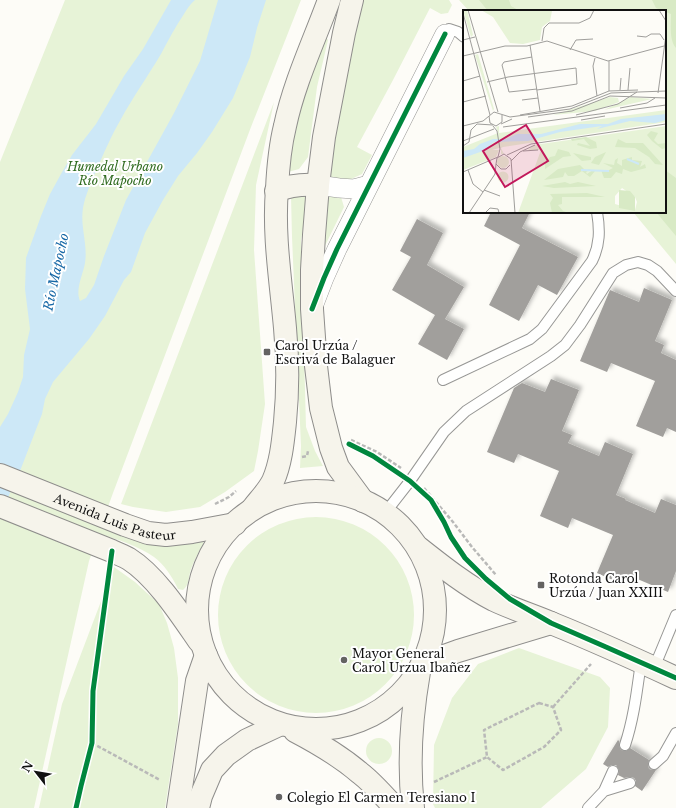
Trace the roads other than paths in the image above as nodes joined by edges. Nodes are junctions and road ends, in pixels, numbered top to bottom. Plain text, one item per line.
1 (329, 0) edge
2 (352, 0) edge
3 (445, 34) joint
4 (463, 36) edge
5 (318, 185) junction
6 (369, 185) junction
7 (276, 191) junction
8 (597, 213) edge
9 (676, 291) edge
10 (312, 309) junction
11 (443, 380) dead end
12 (0, 475) edge
13 (363, 501) junction
14 (0, 506) edge
15 (385, 513) junction
16 (243, 517) junction
17 (417, 546) junction
18 (676, 615) edge
19 (551, 623) junction
20 (204, 650) junction
21 (647, 665) junction
22 (420, 668) junction
23 (676, 678) edge
24 (285, 727) junction
25 (676, 733) edge
26 (626, 745) dead end
27 (654, 764) dead end
28 (613, 771) dead end
29 (630, 783) dead end
30 (604, 791) junction
31 (179, 800) edge
32 (412, 800) edge
33 (198, 808) edge
34 (395, 808) edge
35 (588, 808) edge

1 - 7 main road
2 - 5 main road
3 - 4 lane
3 - 6 street
5 - 6 street
5 - 7 main road
5 - 10 main road
6 - 10 street
7 - 16 main road
8 - 11 lane
9 - 15 lane
10 - 13 main road
12 - 16 main road, Avenida Luis Pasteur
13 - 15 main road
13 - 16 main road
14 - 20 main road
15 - 17 main road
16 - 20 main road
17 - 19 main road
17 - 22 main road
18 - 21 lane
19 - 21 main road
19 - 22 main road
20 - 24 main road
20 - 31 main road
21 - 23 main road
21 - 26 lane
22 - 24 main road
22 - 32 main road
24 - 33 main road
24 - 34 main road
25 - 27 lane
28 - 30 lane
29 - 30 lane
30 - 35 lane

